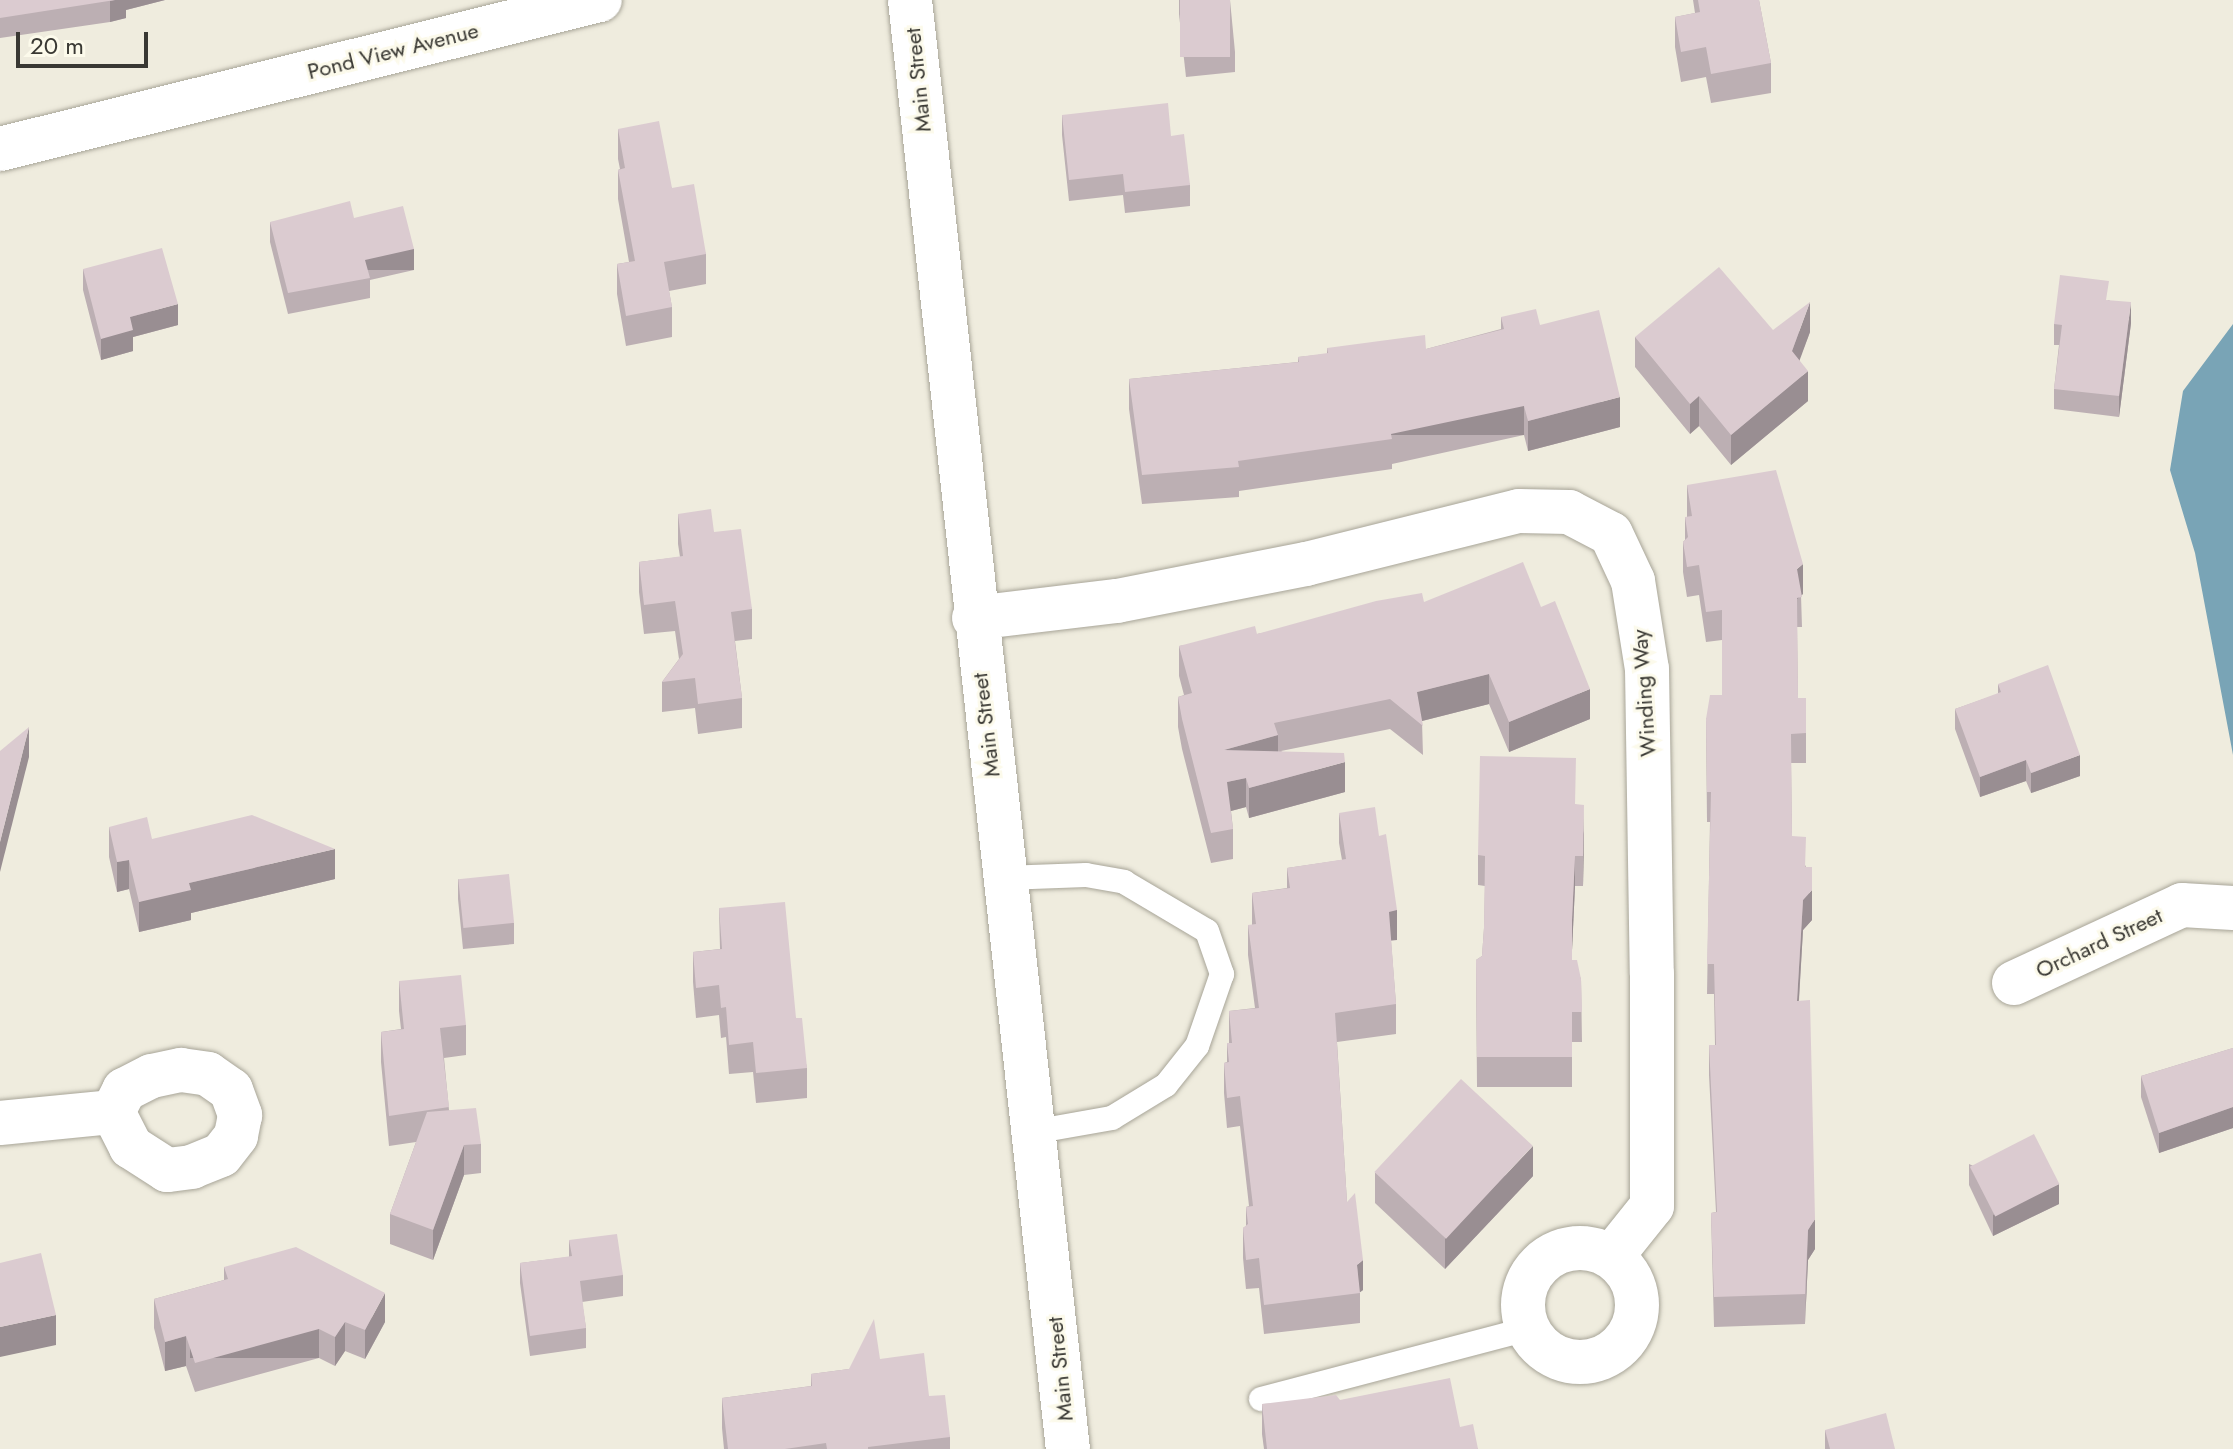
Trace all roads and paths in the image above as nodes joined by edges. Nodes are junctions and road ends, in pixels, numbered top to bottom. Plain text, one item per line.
1 (600, 0) edge
2 (910, 0) edge
3 (0, 149) edge
4 (974, 618) junction
5 (1004, 878) junction
6 (2233, 908) edge
7 (2014, 983) dead end
8 (113, 1112) dead end
9 (0, 1123) edge
10 (1033, 1132) junction
11 (1612, 1256) junction
12 (1527, 1329) junction
13 (1261, 1399) dead end
14 (1068, 1449) edge

1 - 3 street, Pond View Avenue
2 - 4 street, Main Street
4 - 5 street, Main Street
4 - 11 street, Winding Way
5 - 10 street, Main Street
5 - 10 lane
6 - 7 street, Orchard Street
8 - 9 street
10 - 14 street, Main Street
11 - 12 street
11 - 12 street
12 - 13 lane

